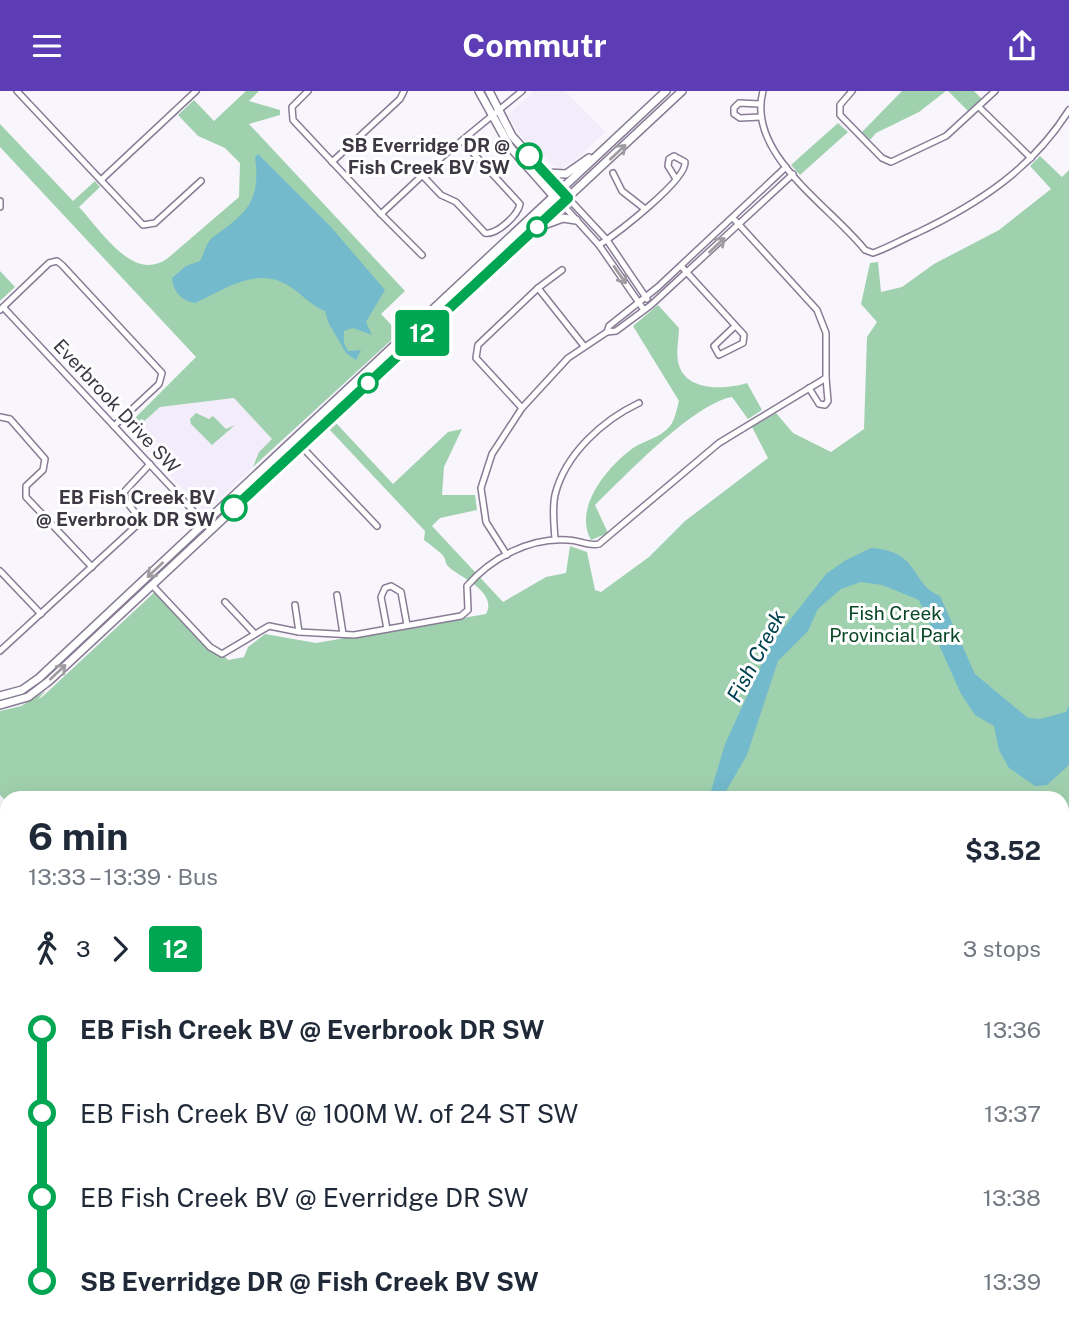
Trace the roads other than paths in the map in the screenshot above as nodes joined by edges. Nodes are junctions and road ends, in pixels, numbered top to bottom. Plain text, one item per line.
1 (17, 91) edge
2 (196, 91) edge
3 (309, 91) edge
4 (404, 91) edge
5 (479, 91) edge
6 (489, 91) edge
7 (522, 91) edge
8 (666, 91) edge
9 (682, 91) edge
10 (763, 91) edge
11 (852, 91) edge
12 (995, 91) edge
13 (760, 104) junction
14 (980, 108) junction
15 (1069, 110) edge
16 (498, 112) junction
17 (761, 117) junction
18 (491, 118) junction
19 (615, 139) junction
20 (462, 141) junction
21 (1031, 158) junction
22 (332, 162) junction
23 (537, 164) junction
24 (786, 167) junction
25 (613, 173) dead end
26 (793, 174) junction
27 (422, 175) junction
28 (676, 179) dead end
29 (101, 180) junction
30 (201, 181) dead end
31 (560, 190) junction
32 (554, 196) junction
33 (0, 201) edge
34 (565, 201) junction
35 (0, 207) edge
36 (645, 209) junction
37 (381, 214) junction
38 (733, 218) junction
39 (576, 220) junction
40 (739, 224) junction
41 (537, 227) junction
42 (607, 240) junction
43 (599, 245) junction
44 (422, 255) dead end
45 (681, 266) junction
46 (562, 270) dead end
47 (687, 273) junction
48 (538, 288) junction
49 (646, 297) junction
50 (639, 303) junction
51 (651, 305) junction
52 (2, 309) edge
53 (644, 310) junction
54 (735, 326) junction
55 (607, 332) junction
56 (584, 347) junction
57 (379, 361) junction
58 (385, 367) junction
59 (826, 378) junction
60 (809, 388) junction
61 (639, 403) dead end
62 (522, 408) junction
63 (0, 417) edge
64 (114, 426) junction
65 (301, 446) junction
66 (150, 464) junction
67 (208, 526) junction
68 (377, 526) dead end
69 (555, 539) junction
70 (507, 555) junction
71 (92, 567) junction
72 (0, 571) edge
73 (152, 585) junction
74 (337, 594) dead end
75 (225, 602) dead end
76 (295, 604) dead end
77 (41, 614) junction
78 (407, 625) junction
79 (387, 629) junction
80 (299, 632) junction
81 (255, 634) junction
82 (343, 634) junction
83 (0, 651) edge
84 (0, 696) edge
85 (0, 705) edge

1 - 29 street
2 - 29 street
3 - 22 street
4 - 22 street
5 - 18 main road
6 - 16 main road
7 - 16 street
8 - 19 main road
34 -> 9 main road
10 - 13 street
11 - 14 street
12 - 14 street
13 - 17 street
13 - 17 street
14 - 21 street
15 - 21 street
16 - 18 street
16 - 23 main road
17 - 24 street
18 - 20 street
18 - 32 main road
19 - 23 main road
19 - 31 main road
20 - 27 street
20 - 27 street
21 - 26 street
22 - 37 street
23 - 31 main road
24 - 26 street
24 - 38 street
25 - 36 street
26 - 40 street
27 - 37 street
28 - 36 street
29 - 30 street
31 - 32 main road
31 - 34 main road
32 - 34 main road
32 - 57 main road
33 - 35 street
34 - 39 street
34 - 41 main road
34 - 42 street
36 - 42 street
37 - 44 street
38 - 40 street
38 - 45 street
39 - 41 main road
39 - 43 street
47 -> 40 street
40 - 59 street
41 - 58 main road
42 - 43 street
42 - 49 street
43 -> 50 street
45 - 47 street
45 - 49 street
46 - 48 street
47 - 51 street
47 - 54 street
48 - 56 street
48 - 62 street
49 - 50 street
49 - 51 street
50 - 53 street
50 - 55 street
51 - 53 street
52 - 64 street, Everbrook Drive SW
52 - 64 street
53 - 55 street
54 - 54 street
55 - 56 street
56 - 62 street
57 - 58 street
57 - 67 main road
58 - 65 main road
59 - 60 street
59 - 60 street
60 - 69 street
61 - 69 street
62 - 70 street
63 - 71 street
64 - 66 street, Everbrook Drive SW
65 - 67 main road
65 - 68 street
66 - 67 street, Everbrook Drive SW
66 - 71 street
67 - 73 main road
67 -> 84 main road
69 - 70 street
70 - 78 street
71 - 77 street
72 - 77 street
73 - 81 street
85 -> 73 main road
74 - 82 street
75 - 81 street
76 - 80 street
77 - 83 street
78 - 79 street
78 - 79 street
79 - 82 street
80 - 81 street
80 - 82 street

